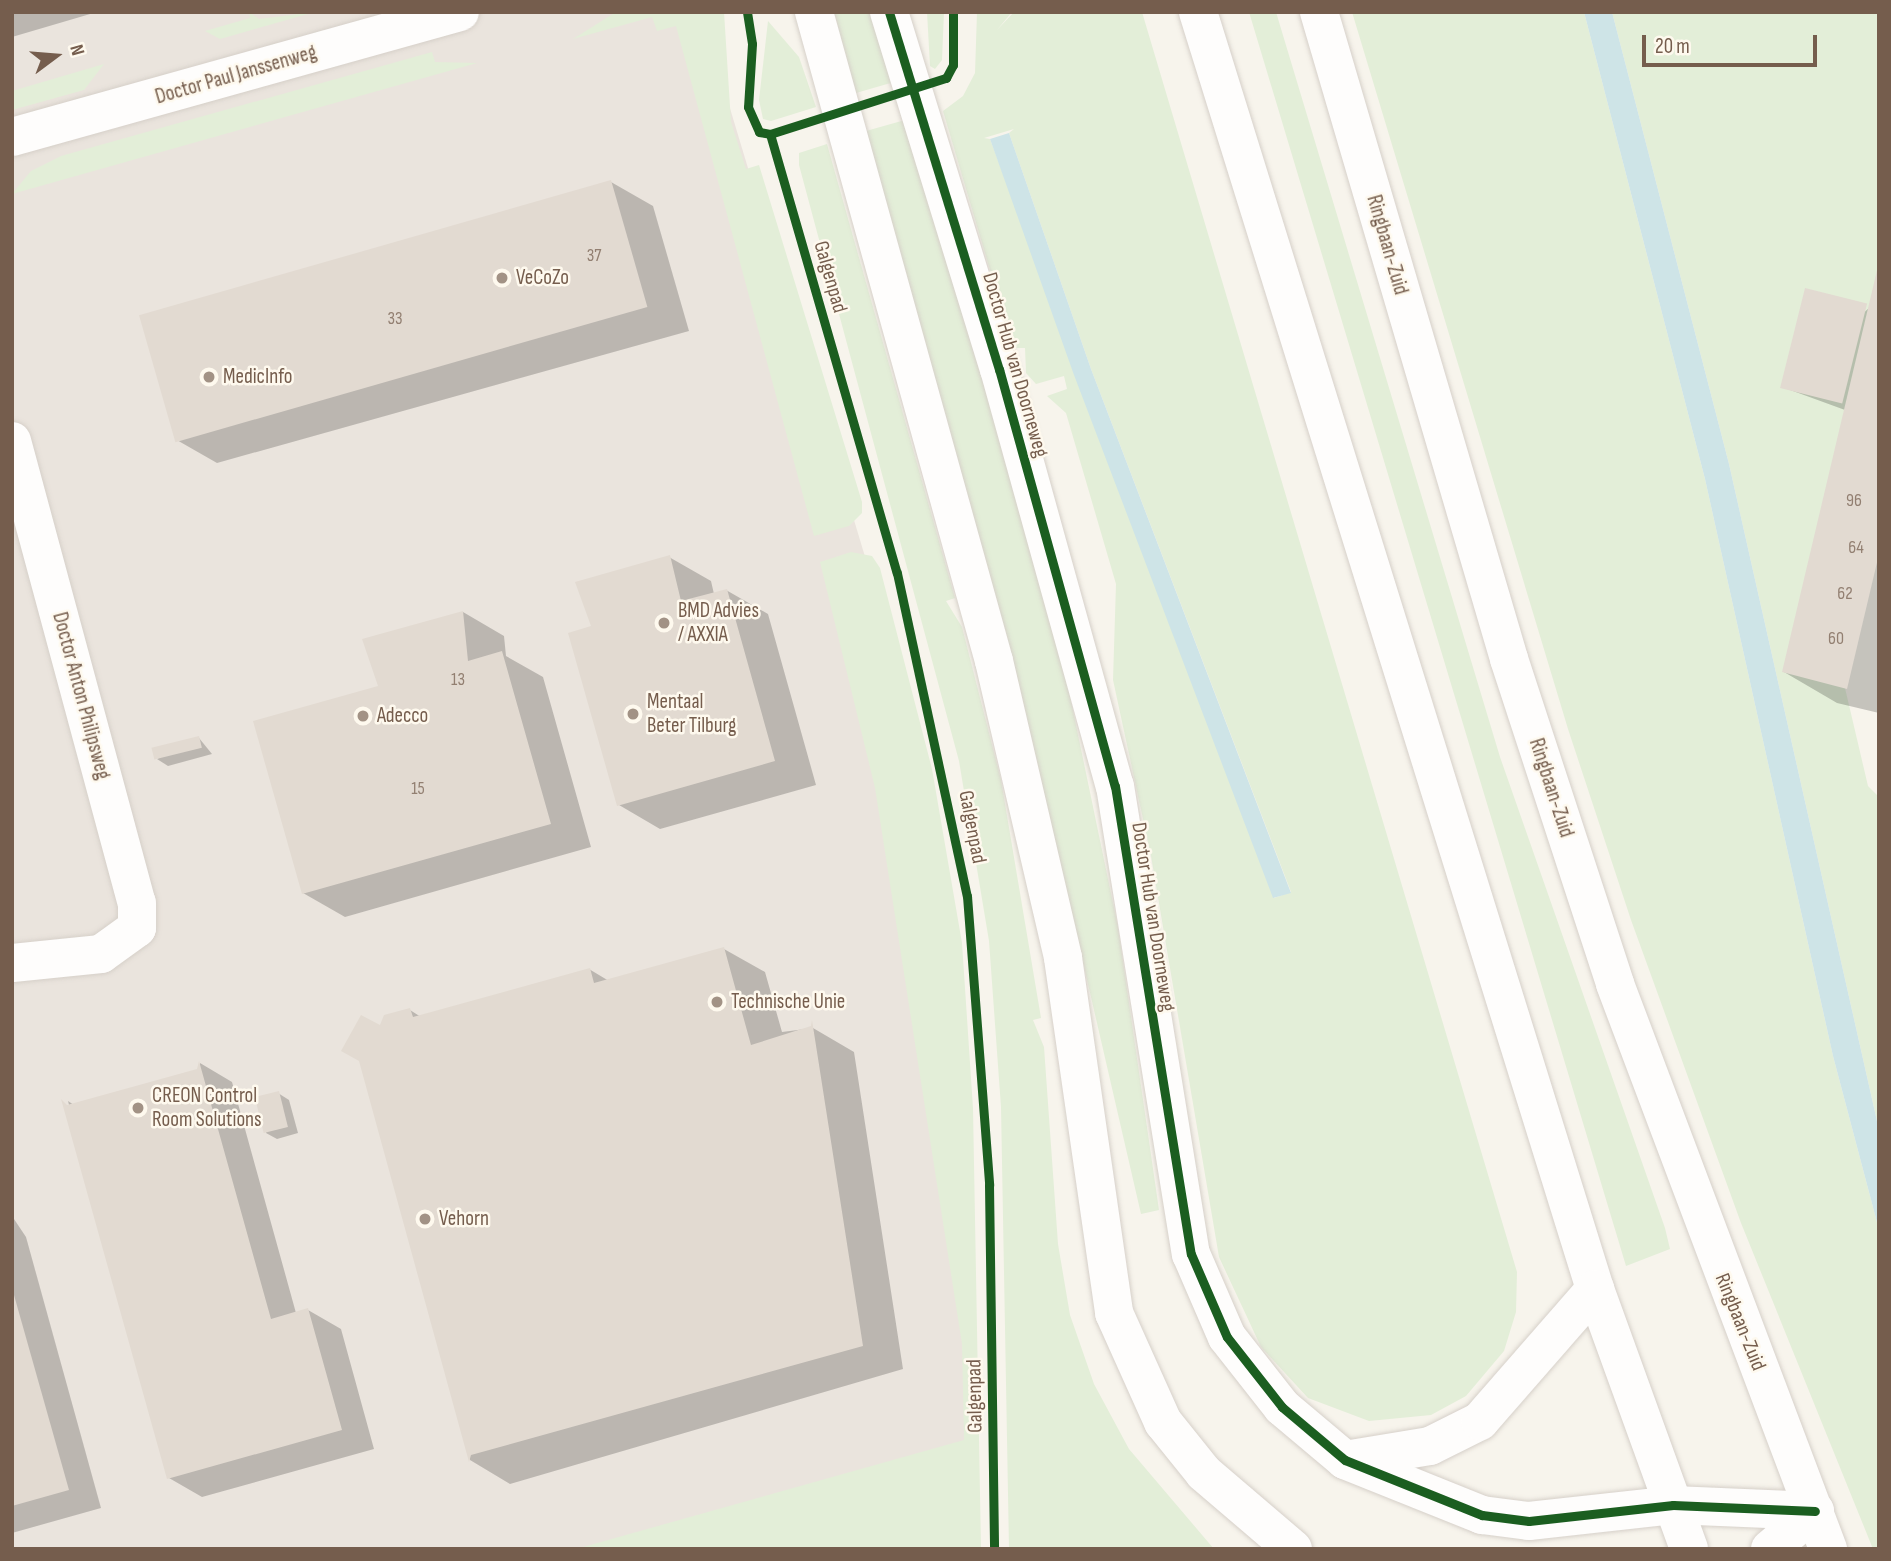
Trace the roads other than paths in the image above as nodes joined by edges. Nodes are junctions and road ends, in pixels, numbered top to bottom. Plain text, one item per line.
1 (460, 12) edge
2 (814, 12) edge
3 (890, 12) edge
4 (1198, 12) edge
5 (1319, 12) edge
6 (12, 137) edge
7 (12, 441) edge
8 (12, 963) edge
9 (1595, 1289) junction
10 (1345, 1460) junction
11 (1673, 1505) junction
12 (1815, 1511) junction
13 (1293, 1549) edge
14 (1689, 1549) edge
15 (1770, 1549) edge
16 (1828, 1549) edge

1 - 6 street, Doctor Paul Janssenweg
2 - 13 street
3 - 10 street, Doctor Hub van Doorneweg
4 - 9 street
5 - 12 street, Ringbaan-Zuid
7 - 8 street, Doctor Anton Philipsweg
9 - 10 street
9 - 11 street
10 - 11 street, Doctor Hub van Doorneweg
11 - 12 street, Doctor Hub van Doorneweg
11 - 14 street
12 - 15 street
12 - 16 street, Ringbaan-Zuid

